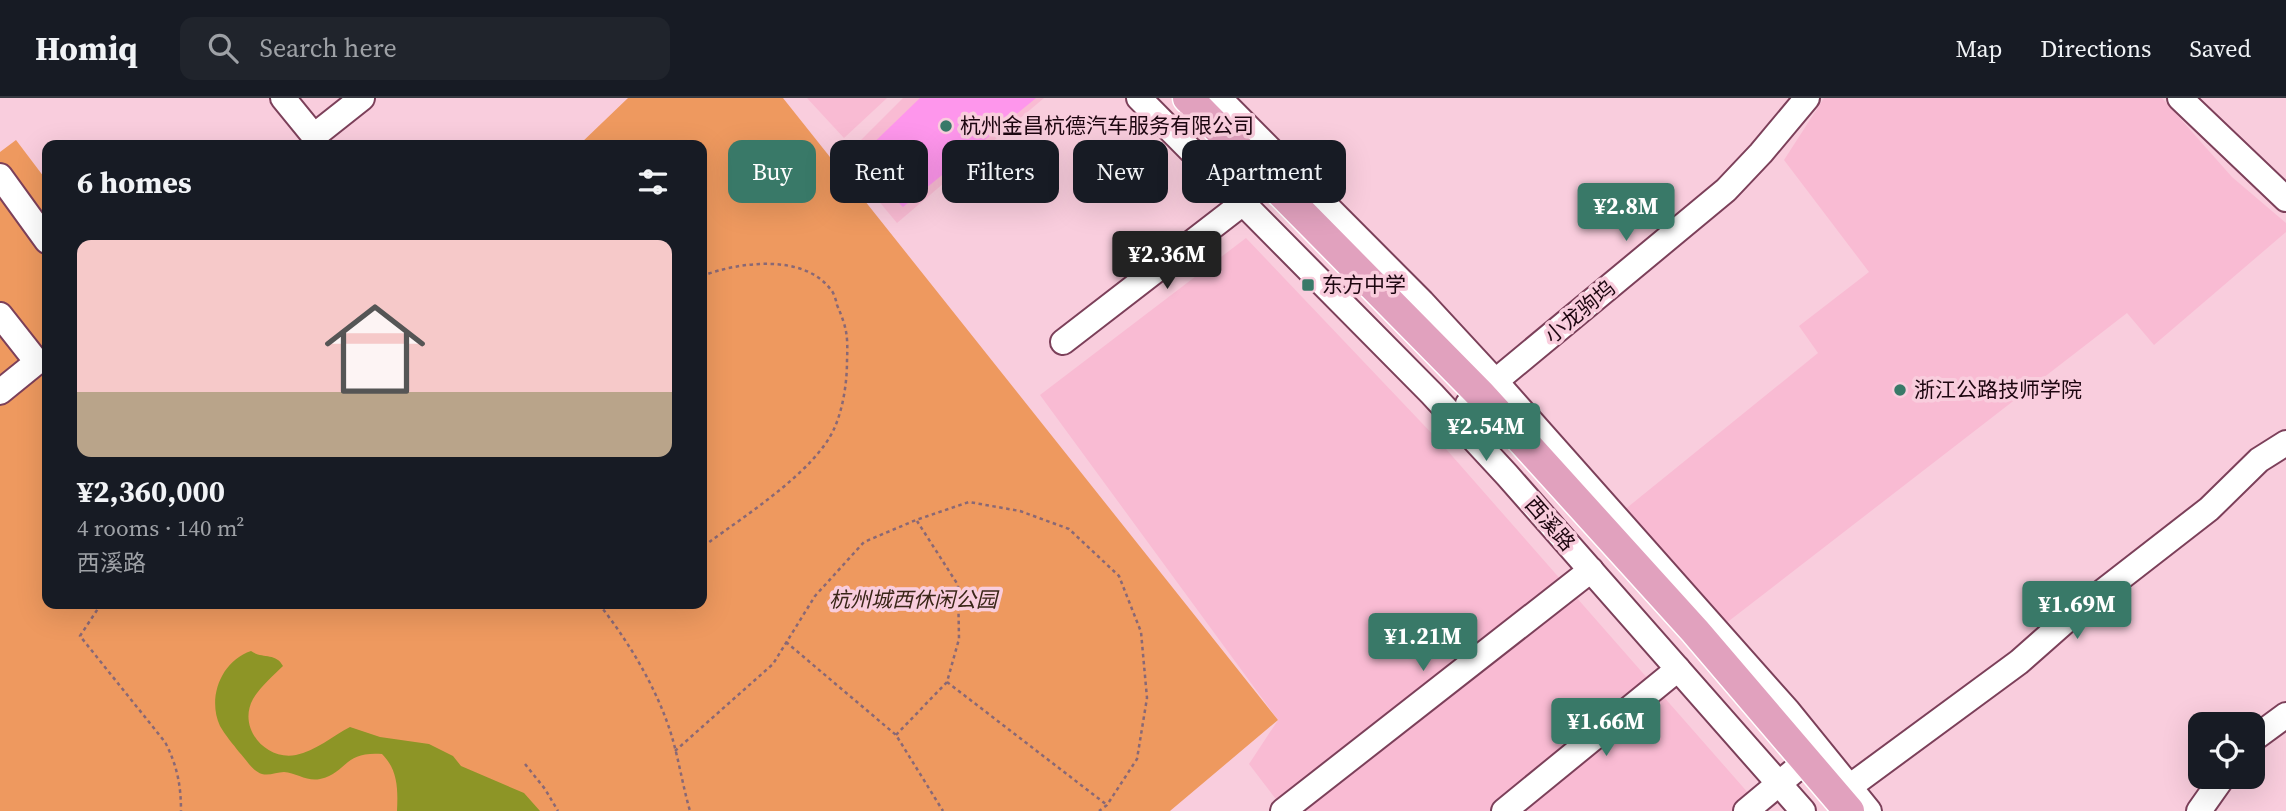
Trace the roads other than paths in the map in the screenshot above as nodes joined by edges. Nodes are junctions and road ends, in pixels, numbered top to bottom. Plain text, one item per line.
1 (283, 98) edge
2 (362, 98) edge
3 (1139, 98) edge
4 (1166, 98) edge
5 (1188, 98) edge
6 (1219, 98) edge
7 (1807, 98) edge
8 (2180, 98) edge
9 (1182, 141) edge
10 (2, 185) edge
11 (2286, 199) edge
12 (1243, 203) joint
13 (42, 236) edge
14 (0, 315) edge
15 (1063, 342) dead end
16 (0, 392) edge
17 (1481, 394) junction
18 (2286, 443) edge
19 (1591, 570) junction
20 (1678, 669) junction
21 (2286, 715) edge
22 (2265, 730) edge
23 (1786, 777) junction
24 (2214, 789) edge
25 (1841, 801) edge
26 (1283, 811) edge
27 (1504, 811) edge
28 (1746, 811) edge
29 (1803, 811) edge
30 (1869, 811) edge
31 (2199, 811) edge

1 - 2 street
3 - 9 street, 西溪路
4 - 17 main road, 西溪路
5 - 17 main road, 西溪路
6 - 17 street, 西溪路
7 - 17 street, 小龙驹坞
8 - 11 street
10 - 13 street
12 - 15 street
12 - 19 street, 西溪路
14 - 16 street
17 - 23 main road, 西溪路
17 - 25 main road, 西溪路
18 - 25 street
19 - 20 street, 西溪路
19 - 26 street
20 - 23 street, 西溪路
20 - 27 street
21 - 22 street
23 - 25 main road, 西溪路
23 - 28 street
23 - 29 street, 西溪路
24 - 31 street
25 - 30 street, 西溪路

